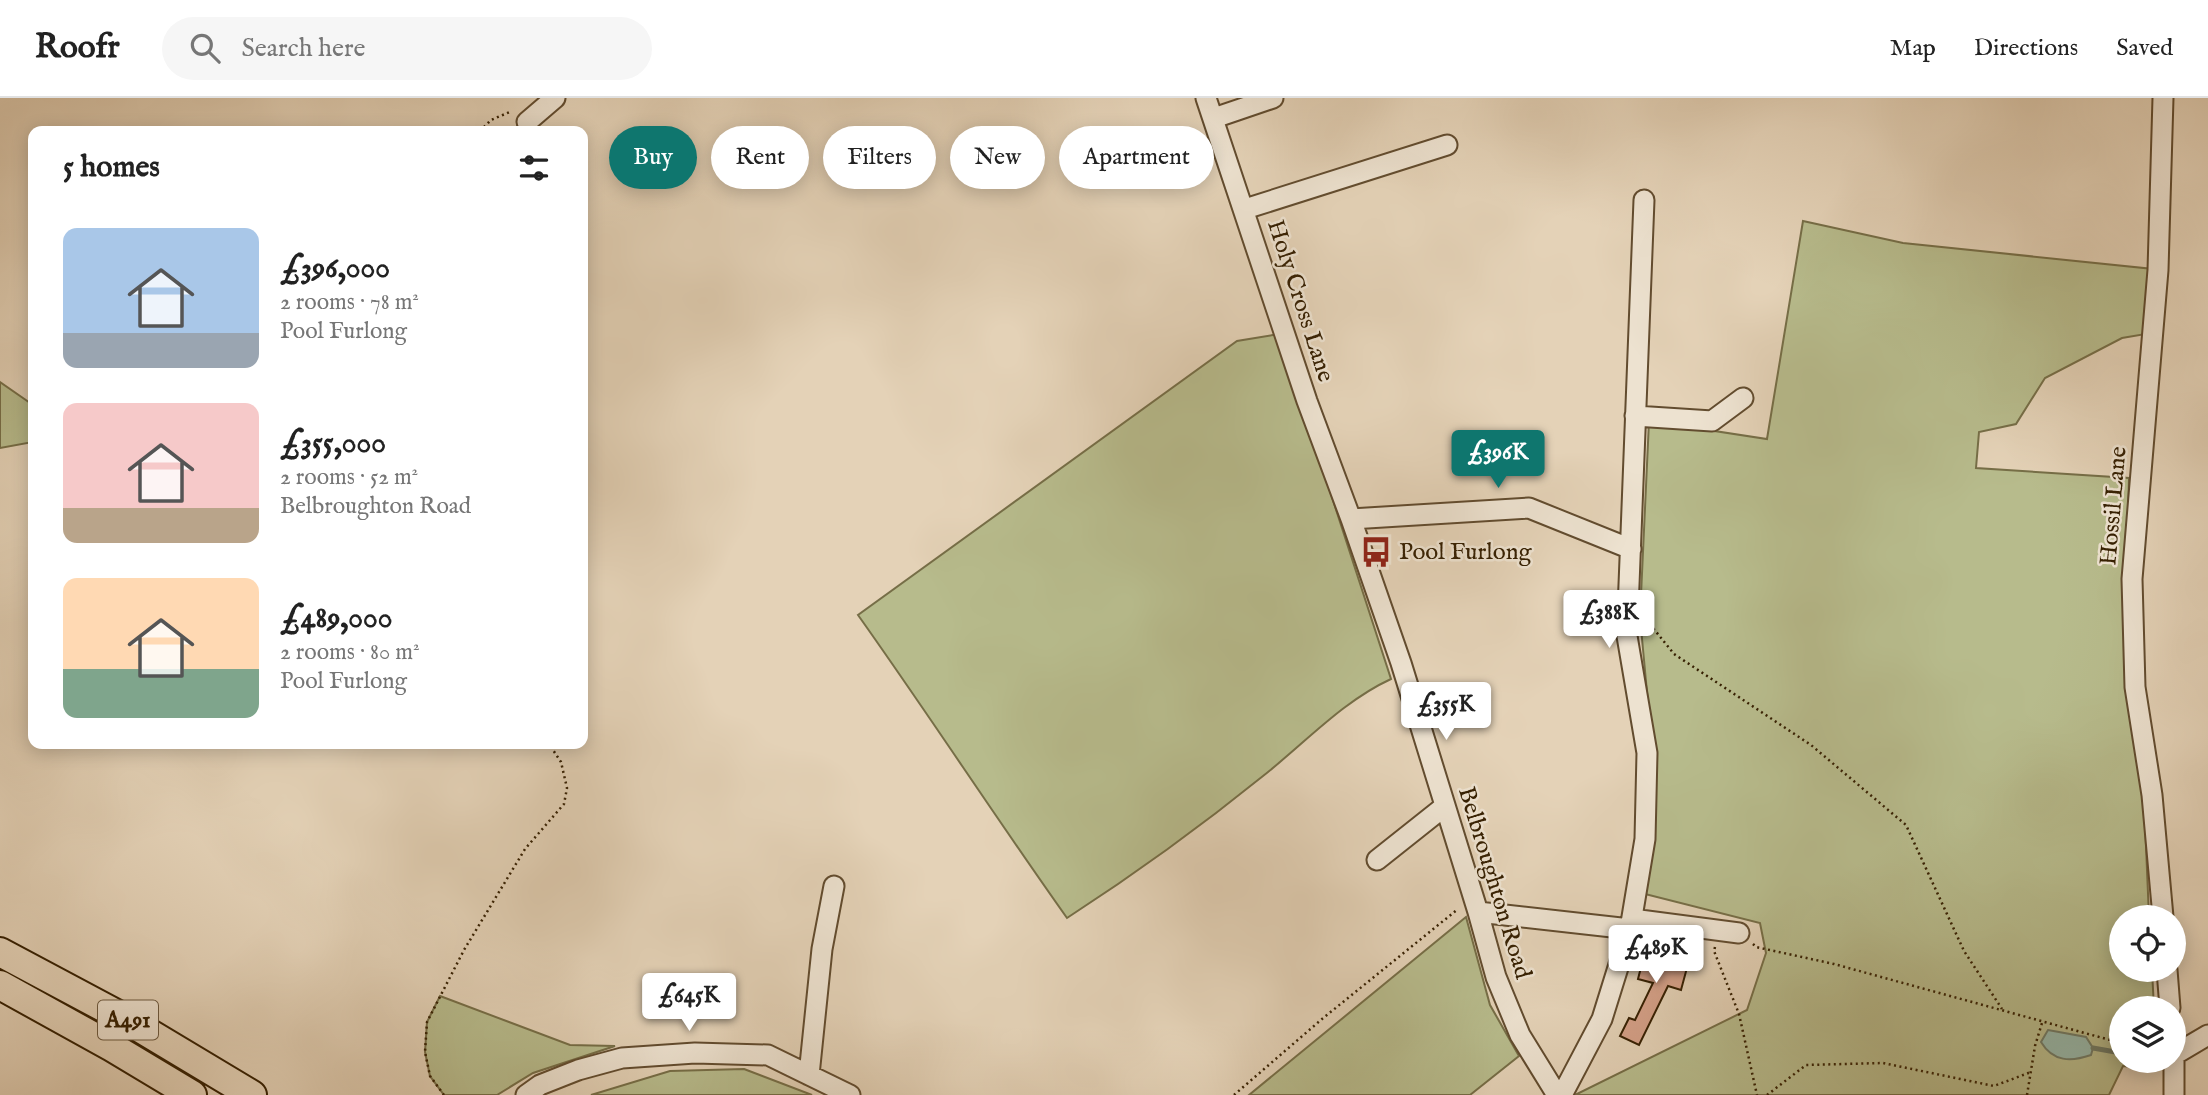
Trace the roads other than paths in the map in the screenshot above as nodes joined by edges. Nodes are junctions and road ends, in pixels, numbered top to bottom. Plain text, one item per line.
1 (1206, 98) edge
2 (1273, 98) edge
3 (2163, 98) edge
4 (549, 103) edge
5 (1214, 118) junction
6 (527, 122) dead end
7 (1447, 145) dead end
8 (1644, 200) dead end
9 (1245, 209) junction
10 (1743, 398) dead end
11 (1307, 401) joint
12 (1635, 416) junction
13 (1351, 519) junction
14 (1631, 549) junction
15 (1444, 806) junction
16 (1377, 860) dead end
17 (834, 886) dead end
18 (2162, 905) edge
19 (1476, 906) junction
20 (1631, 924) junction
21 (1729, 932) road end
22 (0, 952) edge
23 (0, 985) edge
24 (2208, 1034) edge
25 (2186, 1046) edge
26 (2174, 1073) edge
27 (809, 1075) junction
28 (192, 1095) edge
29 (252, 1095) edge
30 (526, 1095) edge
31 (850, 1095) edge
32 (1560, 1095) edge
33 (2174, 1095) edge

1 - 5 street, Holy Cross Lane
2 - 5 street
3 - 18 street, Hossil Lane
4 - 6 street
5 - 9 street, Holy Cross Lane
7 - 9 street
8 - 12 street
9 - 11 street, Holy Cross Lane
10 - 12 street
11 - 13 street, Belbroughton Road
12 - 14 street
13 - 14 street
13 - 15 street, Belbroughton Road
14 - 20 street
15 - 16 street
15 - 19 street, Belbroughton Road
17 - 27 street
19 - 20 street
19 - 32 street, Belbroughton Road
20 - 21 street
20 - 32 street
22 - 29 highway, A491
23 - 28 highway, A491
24 - 25 street
26 - 33 street
27 - 30 street
27 - 31 street

